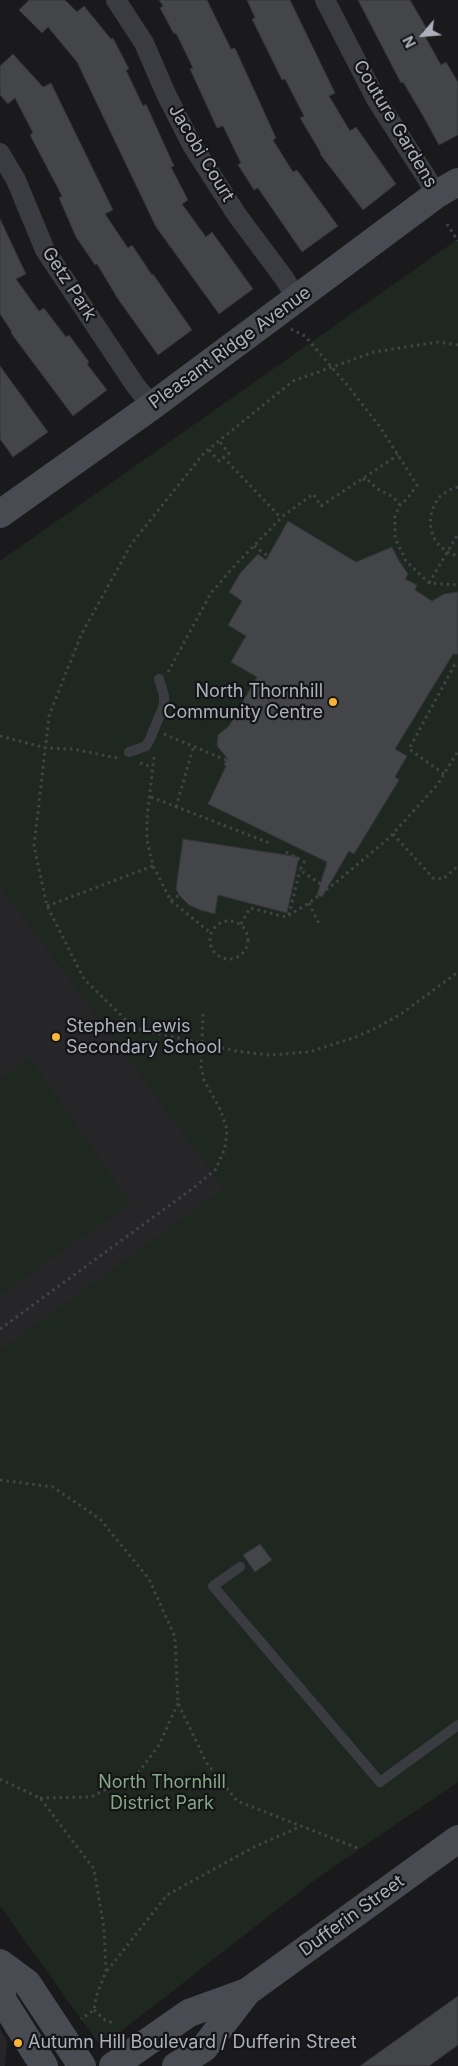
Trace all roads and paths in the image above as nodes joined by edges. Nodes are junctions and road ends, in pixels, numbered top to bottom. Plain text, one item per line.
1 (116, 0) edge
2 (325, 0) edge
3 (0, 153) edge
4 (448, 188) edge
5 (447, 224) dead end
6 (458, 241) edge
7 (297, 299) junction
8 (290, 329) dead end
9 (458, 345) edge
10 (332, 367) junction
11 (152, 406) junction
12 (219, 441) junction
13 (210, 450) junction
14 (398, 455) junction
15 (224, 457) junction
16 (358, 482) junction
17 (458, 487) edge
18 (3, 505) edge
19 (400, 505) junction
20 (281, 518) junction
21 (458, 534) edge
22 (254, 546) junction
23 (447, 552) junction
24 (268, 556) dead end
25 (458, 556) edge
26 (429, 583) junction
27 (458, 585) edge
28 (458, 666) edge
29 (163, 677) joint
30 (165, 726) dead end
31 (162, 733) junction
32 (0, 736) edge
33 (160, 740) dead end
34 (194, 745) junction
35 (46, 748) junction
36 (458, 751) edge
37 (129, 752) dead end
38 (155, 753) dead end
39 (119, 758) dead end
40 (226, 760) dead end
41 (136, 762) dead end
42 (152, 767) junction
43 (444, 774) junction
44 (151, 797) junction
45 (176, 807) junction
46 (393, 834) junction
47 (272, 844) dead end
48 (286, 852) dead end
49 (153, 866) junction
50 (458, 866) edge
51 (300, 870) junction
52 (328, 889) junction
53 (186, 890) dead end
54 (171, 901) junction
55 (309, 903) junction
56 (47, 906) junction
57 (289, 915) junction
58 (241, 924) junction
59 (319, 924) dead end
60 (211, 933) junction
61 (458, 972) edge
62 (203, 1012) dead end
63 (203, 1045) junction
64 (0, 1329) edge
65 (0, 1480) edge
66 (240, 1567) dead end
67 (178, 1703) junction
68 (458, 1725) edge
69 (0, 1778) edge
70 (40, 1798) junction
71 (302, 1826) junction
72 (458, 1839) edge
73 (360, 1849) dead end
74 (0, 1963) edge
75 (106, 1971) junction
76 (0, 1976) edge
77 (247, 1992) junction
78 (94, 2010) junction
79 (81, 2019) dead end
80 (115, 2024) dead end
81 (44, 2066) edge
82 (82, 2066) edge
83 (113, 2066) edge
84 (176, 2066) edge

1 - 7 street, Jacobi Court
2 - 4 street, Couture Gardens
3 - 11 street, Getz Park
4 - 7 street, Pleasant Ridge Avenue
5 - 6 path
7 - 11 street, Pleasant Ridge Avenue
8 - 10 path
9 - 10 path
10 - 12 path
10 - 14 path
11 - 18 street, Pleasant Ridge Avenue
12 - 13 path
12 - 15 path
13 - 15 path
13 - 35 path
14 - 16 path
14 - 19 path
15 - 20 path
16 - 19 path
16 - 20 path
17 - 23 path
19 - 26 path
20 - 22 path
21 - 23 path
22 - 24 path
22 - 29 path
23 - 25 path
23 - 26 path
26 - 27 path
28 - 43 path
29 - 37 lane
30 - 31 path
31 - 33 path
31 - 34 path
32 - 35 path
34 - 40 path
34 - 45 path
35 - 39 path
35 - 56 path
36 - 43 path
38 - 42 path
41 - 42 path
42 - 44 path
43 - 46 path
44 - 45 path
44 - 49 path
45 - 47 path
46 - 50 path
46 - 52 path
48 - 51 path
49 - 54 path
49 - 56 path
51 - 52 path
51 - 57 path
52 - 55 path
53 - 54 path
54 - 60 path
55 - 57 path
55 - 59 path
56 - 63 path
57 - 58 path
58 - 60 path
58 - 60 path
61 - 63 path
62 - 63 path
63 - 64 path
65 - 67 path
66 - 68 lane
67 - 70 path
67 - 71 path
69 - 70 path
70 - 75 path
71 - 73 path
71 - 75 path
72 - 77 street, Dufferin Street
74 - 82 street
75 - 78 path
76 - 81 street
77 - 83 street, Dufferin Street
77 - 84 street, Dufferin Street
78 - 79 path
78 - 80 path

